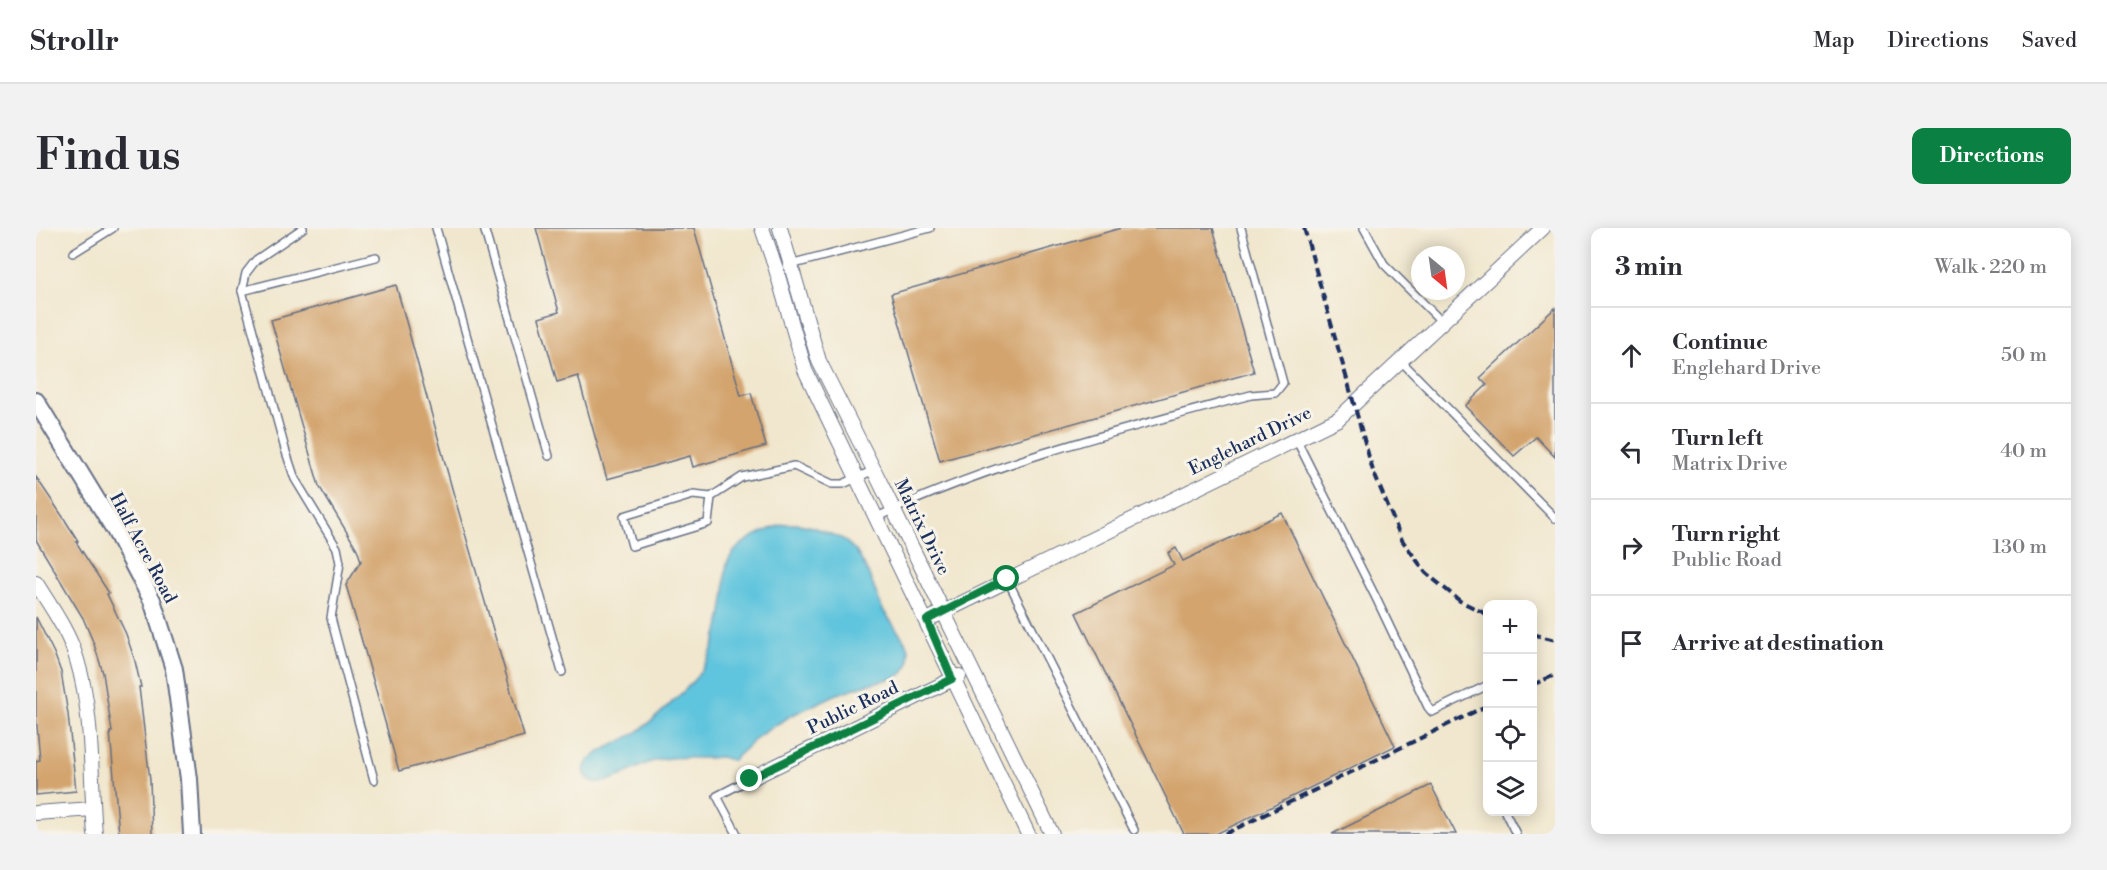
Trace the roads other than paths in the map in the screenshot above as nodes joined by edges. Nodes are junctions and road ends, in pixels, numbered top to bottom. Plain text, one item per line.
1 (113, 228) edge
2 (303, 228) edge
3 (436, 228) edge
4 (484, 228) edge
5 (762, 228) edge
6 (780, 228) edge
7 (930, 228) edge
8 (1241, 228) edge
9 (1364, 228) edge
10 (1543, 228) edge
11 (73, 253) dead end
12 (376, 257) dead end
13 (791, 265) junction
14 (776, 269) junction
15 (242, 291) junction
16 (1443, 322) junction
17 (1401, 361) junction
18 (36, 401) edge
19 (1296, 439) junction
20 (549, 456) dead end
21 (874, 470) junction
22 (858, 477) junction
23 (711, 497) junction
24 (893, 510) junction
25 (877, 517) junction
26 (1555, 518) edge
27 (1007, 579) junction
28 (36, 583) edge
29 (943, 612) junction
30 (927, 620) junction
31 (972, 671) junction
32 (562, 672) dead end
33 (952, 679) junction
34 (1483, 687) edge
35 (750, 779) joint
36 (374, 780) dead end
37 (93, 809) junction
38 (36, 813) edge
39 (1507, 816) edge
40 (1134, 830) dead end
41 (95, 834) edge
42 (192, 834) edge
43 (737, 834) edge
44 (1028, 834) edge
45 (1052, 834) edge
46 (1516, 834) edge

1 - 11 lane
2 - 15 lane
3 - 32 lane
4 - 20 lane
5 - 14 street, Matrix Drive
6 - 13 street, Matrix Drive
7 - 13 lane
8 - 24 lane
9 - 16 lane
10 - 16 street, Englehard Drive
12 - 15 lane
13 - 14 lane
13 - 21 street, Matrix Drive
14 - 22 street, Matrix Drive
15 - 36 lane
16 - 17 street, Englehard Drive
17 - 19 street, Englehard Drive
17 - 26 lane
18 - 42 street, Half Acre Road
19 - 27 street, Englehard Drive
19 - 34 lane
21 - 22 lane
21 - 24 street, Matrix Drive
22 - 23 lane
22 - 25 street, Matrix Drive
23 - 23 lane
24 - 25 lane
24 - 29 street, Matrix Drive
25 - 30 street, Matrix Drive
27 - 29 street, Englehard Drive
27 - 40 lane
28 - 37 street
29 - 30 street, Englehard Drive
29 - 31 street, Matrix Drive
30 - 33 street, Matrix Drive
31 - 33 street, Public Road
31 - 45 street, Matrix Drive
33 - 35 street, Public Road
33 - 44 street, Matrix Drive
35 - 43 lane
37 - 38 street
37 - 41 street
39 - 46 lane

